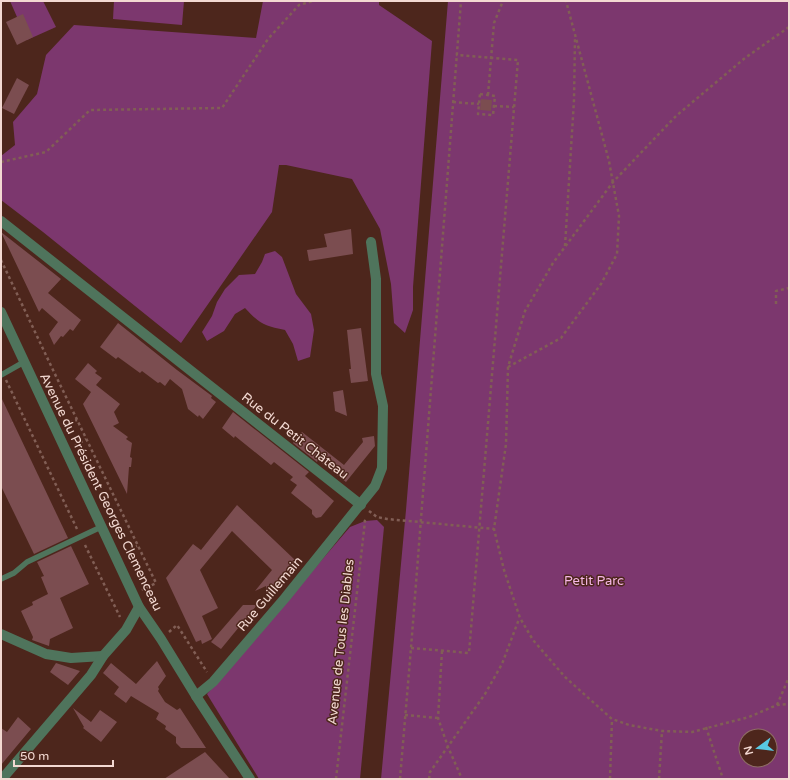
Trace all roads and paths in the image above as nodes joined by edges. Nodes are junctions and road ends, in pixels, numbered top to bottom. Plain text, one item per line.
1 (313, 1) edge
2 (461, 1) edge
3 (503, 1) edge
4 (566, 1) edge
5 (789, 27) edge
6 (575, 34) junction
7 (456, 55) junction
8 (492, 57) junction
9 (488, 95) junction
10 (453, 102) junction
11 (479, 104) junction
12 (494, 106) junction
13 (514, 107) junction
14 (1, 162) edge
15 (613, 182) junction
16 (1, 221) edge
17 (371, 242) dead end
18 (565, 247) junction
19 (1, 260) edge
20 (789, 288) edge
21 (776, 304) dead end
22 (1, 312) edge
23 (24, 362) junction
24 (508, 367) junction
25 (2, 374) edge
26 (358, 508) junction
27 (420, 523) junction
28 (101, 527) junction
29 (480, 528) junction
30 (494, 529) junction
31 (81, 537) junction
32 (1, 579) edge
33 (133, 594) junction
34 (139, 607) junction
35 (520, 618) junction
36 (126, 630) junction
37 (1, 634) edge
38 (161, 639) junction
39 (411, 648) junction
40 (442, 651) junction
41 (103, 656) junction
42 (789, 676) edge
43 (213, 682) junction
44 (196, 696) junction
45 (789, 704) edge
46 (777, 705) junction
47 (405, 715) junction
48 (438, 718) junction
49 (612, 719) junction
50 (706, 727) junction
51 (662, 731) junction
52 (448, 747) junction
53 (2, 779) edge
54 (250, 779) edge
55 (336, 779) edge
56 (400, 779) edge
57 (428, 779) edge
58 (462, 779) edge
59 (610, 779) edge
60 (659, 779) edge
61 (723, 779) edge

1 - 14 path
2 - 7 path
3 - 8 path
4 - 6 path
5 - 15 path
6 - 15 path
6 - 18 path
7 - 8 path
7 - 10 path
8 - 9 path
8 - 13 path
9 - 11 path
9 - 12 path
10 - 11 path
10 - 27 path
11 - 12 path
12 - 13 path
13 - 29 path
15 - 18 path
15 - 24 path
16 - 26 street, Rue du Petit Château
17 - 26 street
18 - 24 path
19 - 33 path
20 - 21 path
22 - 23 street, Avenue du Président Georges Clemenceau
23 - 25 lane
23 - 28 street, Avenue du Président Georges Clemenceau
24 - 30 path
25 - 31 path
26 - 27 path
26 - 43 street, Rue Guillemain
26 - 55 path, Avenue de Tous les Diables
27 - 29 path
27 - 39 path
28 - 31 lane
28 - 33 street, Avenue du Président Georges Clemenceau
29 - 30 path
29 - 40 path
30 - 35 path
31 - 32 lane
31 - 36 path
33 - 34 street, Avenue du Président Georges Clemenceau
34 - 36 street
34 - 38 street, Avenue du Président Georges Clemenceau
35 - 49 path
35 - 52 path
36 - 41 street
37 - 41 street
38 - 43 path
38 - 44 street, Avenue du Président Georges Clemenceau
39 - 40 path
39 - 47 path
40 - 48 path
41 - 53 street
42 - 46 path
43 - 44 street, Rue Guillemain
44 - 54 street, Avenue du Président Georges Clemenceau
45 - 46 path
46 - 50 path
47 - 48 path
47 - 56 path
48 - 52 path
49 - 51 path
49 - 59 path
50 - 51 path
50 - 61 path
51 - 60 path
52 - 57 path
52 - 58 path

